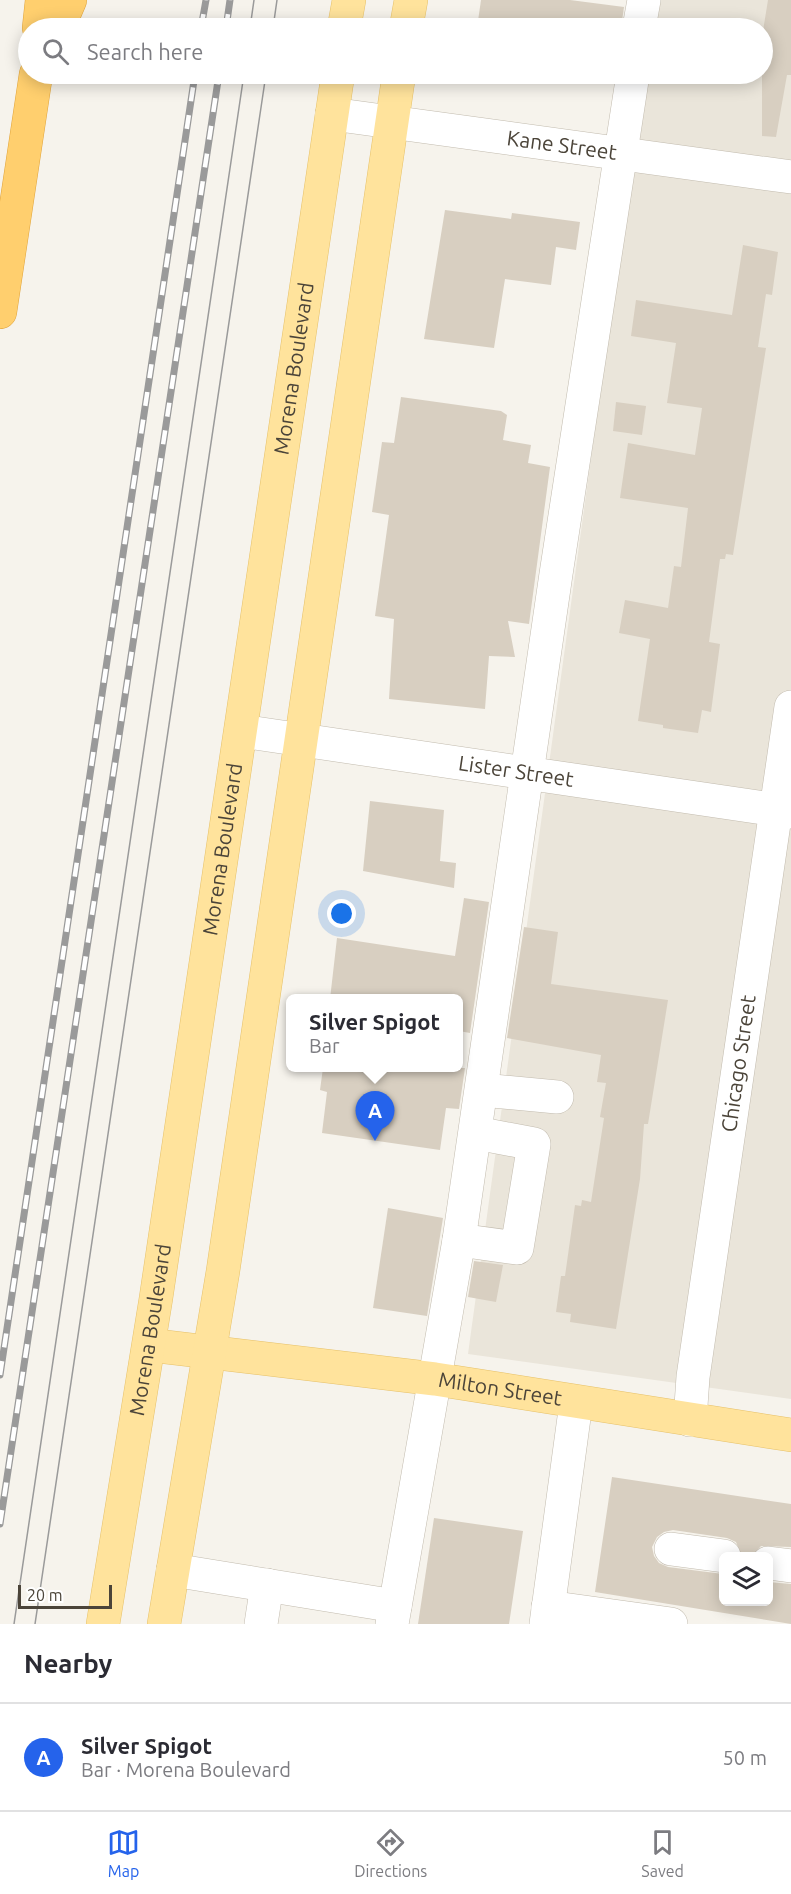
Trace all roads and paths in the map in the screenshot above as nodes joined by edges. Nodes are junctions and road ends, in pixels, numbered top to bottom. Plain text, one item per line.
1 (42, 0) edge
2 (70, 0) edge
3 (349, 0) edge
4 (411, 0) edge
5 (644, 0) edge
6 (40, 18) edge
7 (62, 18) edge
8 (346, 18) edge
9 (408, 18) edge
10 (641, 18) edge
11 (36, 84) edge
12 (336, 84) edge
13 (397, 84) edge
14 (631, 84) edge
15 (332, 114) junction
16 (391, 120) junction
17 (620, 153) junction
18 (791, 177) edge
19 (0, 312) edge
20 (791, 707) edge
21 (241, 731) junction
22 (302, 740) junction
23 (529, 774) junction
24 (783, 811) edge
25 (482, 1090) junction
26 (557, 1097) dead end
27 (476, 1133) junction
28 (459, 1240) junction
29 (149, 1345) junction
30 (209, 1353) junction
31 (435, 1379) junction
32 (576, 1403) junction
33 (690, 1420) junction
34 (791, 1435) edge
35 (672, 1549) dead end
36 (719, 1556) edge
37 (773, 1564) edge
38 (791, 1566) edge
39 (173, 1570) junction
40 (267, 1585) junction
41 (393, 1615) edge
42 (547, 1616) edge
43 (103, 1624) edge
44 (164, 1624) edge
45 (261, 1624) edge
46 (671, 1624) edge

1 - 6 highway
2 - 7 highway
3 - 8 main road
4 - 9 main road
5 - 10 street
11 - 19 highway
12 - 15 main road, Morena Boulevard
13 - 16 main road
14 - 17 street
15 - 16 street, Kane Street
15 - 21 main road, Morena Boulevard
16 - 17 street, Kane Street
16 - 22 main road
17 - 18 street, Kane Street
17 - 23 street
20 - 24 street, Chicago Street
21 - 22 street, Lister Street
21 - 29 main road, Morena Boulevard
22 - 23 street, Lister Street
22 - 30 main road
23 - 24 street, Lister Street
23 - 25 street
24 - 33 street, Chicago Street
25 - 26 street
25 - 27 street
27 - 28 street
27 - 28 street
28 - 31 street
29 - 30 main road, Milton Street
29 - 43 main road, Morena Boulevard
30 - 31 main road, Milton Street
30 - 39 main road
31 - 32 main road, Milton Street
31 - 41 street
32 - 33 main road, Milton Street
32 - 42 street
33 - 34 main road, Milton Street
35 - 36 street
37 - 38 street
39 - 40 street
39 - 44 main road
40 - 41 street
40 - 45 street
42 - 46 street

